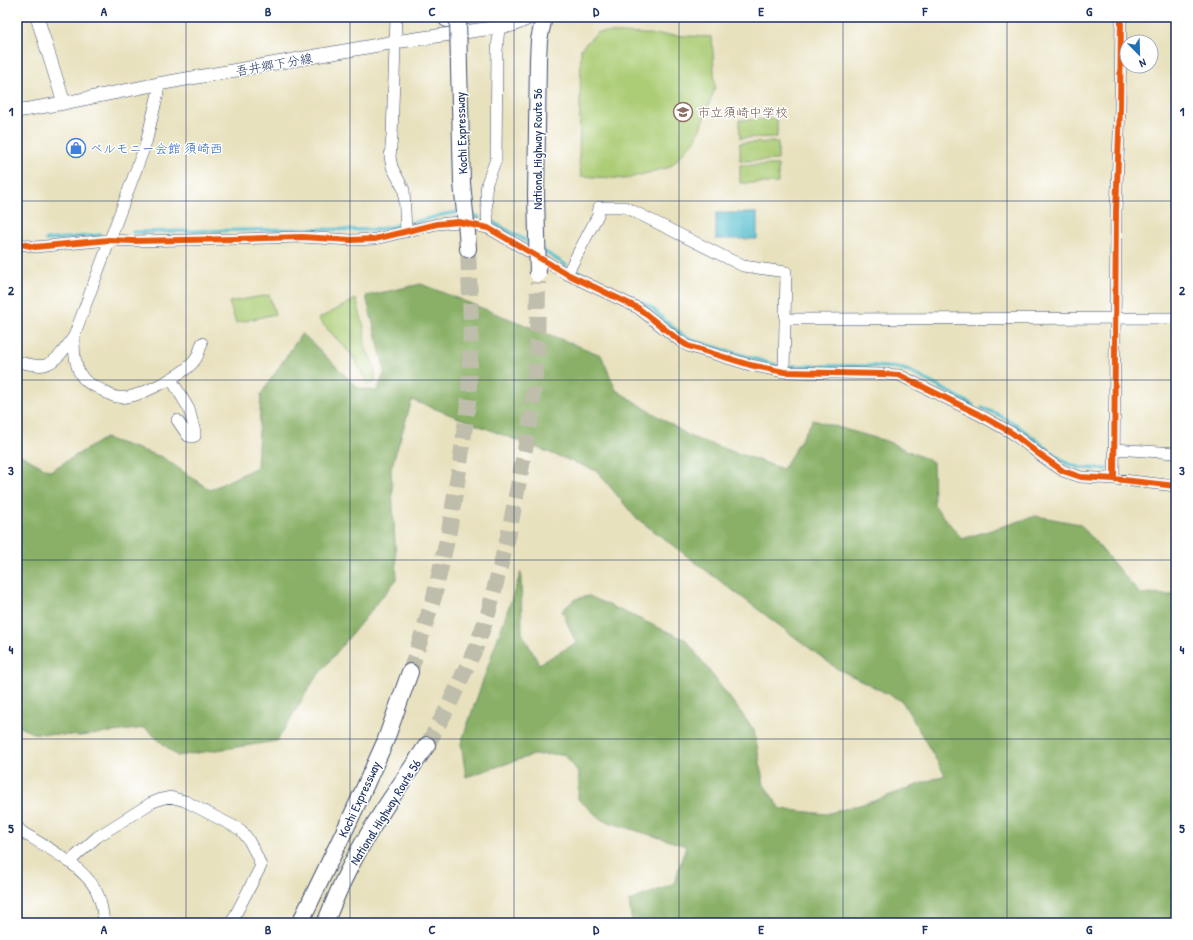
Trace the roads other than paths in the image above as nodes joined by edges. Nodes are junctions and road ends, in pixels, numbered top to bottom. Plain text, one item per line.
1 (37, 17) edge
2 (396, 17) edge
3 (531, 17) edge
4 (544, 17) edge
5 (1121, 17) edge
6 (450, 18) edge
7 (499, 27) junction
8 (395, 42) junction
9 (158, 84) junction
10 (64, 103) junction
11 (17, 111) edge
12 (488, 228) junction
13 (406, 232) junction
14 (109, 240) junction
15 (17, 243) edge
16 (468, 249) tunnel mouth
17 (567, 274) junction
18 (538, 278) tunnel mouth
19 (1116, 318) junction
20 (1176, 318) edge
21 (785, 319) junction
22 (74, 336) junction
23 (202, 343) dead end
24 (17, 362) edge
25 (784, 372) junction
26 (171, 379) junction
27 (177, 420) dead end
28 (1114, 449) junction
29 (1176, 453) edge
30 (1114, 479) junction
31 (1176, 486) edge
32 (410, 672) tunnel mouth
33 (427, 745) tunnel mouth
34 (17, 826) edge
35 (69, 862) junction
36 (104, 923) edge
37 (231, 923) edge
38 (300, 923) edge
39 (325, 923) edge

1 - 10 main road
2 - 8 street
3 - 7 main road, 吾井郷下分線
4 - 18 highway, National Highway Route 56, bridge
5 - 19 street
6 - 16 highway, Kochi Expressway, bridge
7 - 8 main road, 吾井郷下分線
7 - 12 street
8 - 9 main road, 吾井郷下分線
8 - 13 street
9 - 10 main road, 吾井郷下分線
9 - 14 street
10 - 11 main road, 吾井郷下分線
12 - 13 street
12 - 17 street
13 - 14 street
14 - 15 street
14 - 22 street
17 - 21 street
17 - 25 street
19 - 20 street
19 - 21 street
19 - 28 street
21 - 25 street
22 - 24 street
22 - 26 street
23 - 26 street
25 - 30 street
26 - 27 street
28 - 29 street
28 - 30 street
30 - 31 street
32 - 38 highway, Kochi Expressway
33 - 39 highway, National Highway Route 56
34 - 35 street
35 - 36 street
35 - 37 street

